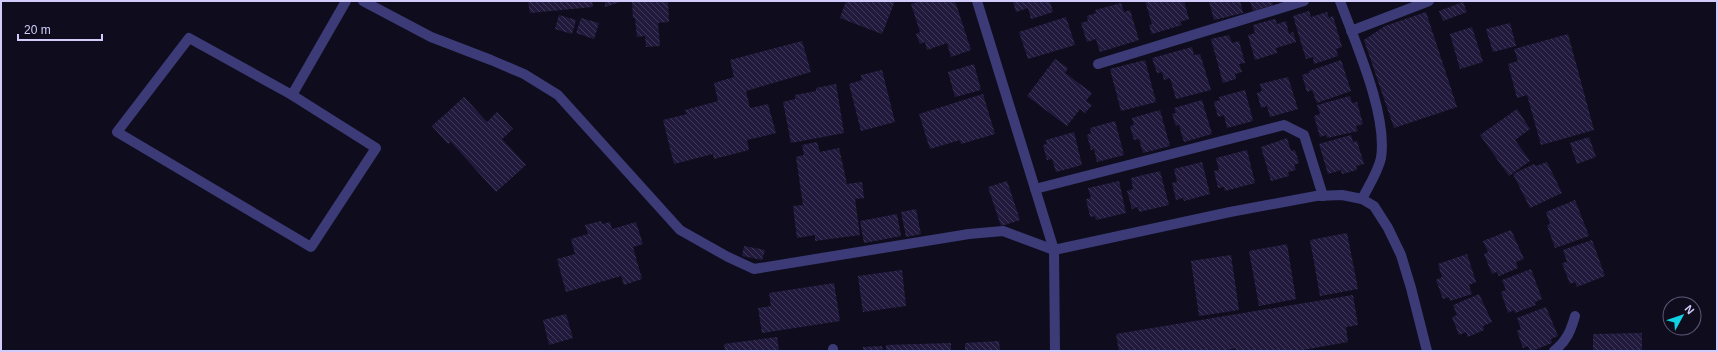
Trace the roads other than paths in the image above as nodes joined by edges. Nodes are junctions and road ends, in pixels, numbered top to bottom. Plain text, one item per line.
1 (346, 1) edge
2 (363, 1) edge
3 (977, 1) edge
4 (1304, 1) edge
5 (1340, 1) edge
6 (1429, 1) edge
7 (1351, 31) junction
8 (1098, 64) dead end
9 (292, 95) junction
10 (1035, 189) junction
11 (1323, 196) junction
12 (1362, 199) junction
13 (1054, 250) junction
14 (1575, 316) dead end
15 (1055, 351) edge
16 (1427, 351) edge
17 (1554, 351) edge

1 - 9 street
2 - 13 street
3 - 10 street
4 - 8 street
5 - 7 street
6 - 7 street
7 - 12 street
9 - 9 street
10 - 11 street
10 - 13 street
11 - 12 street
11 - 13 street
12 - 16 street
13 - 15 street
14 - 17 street

